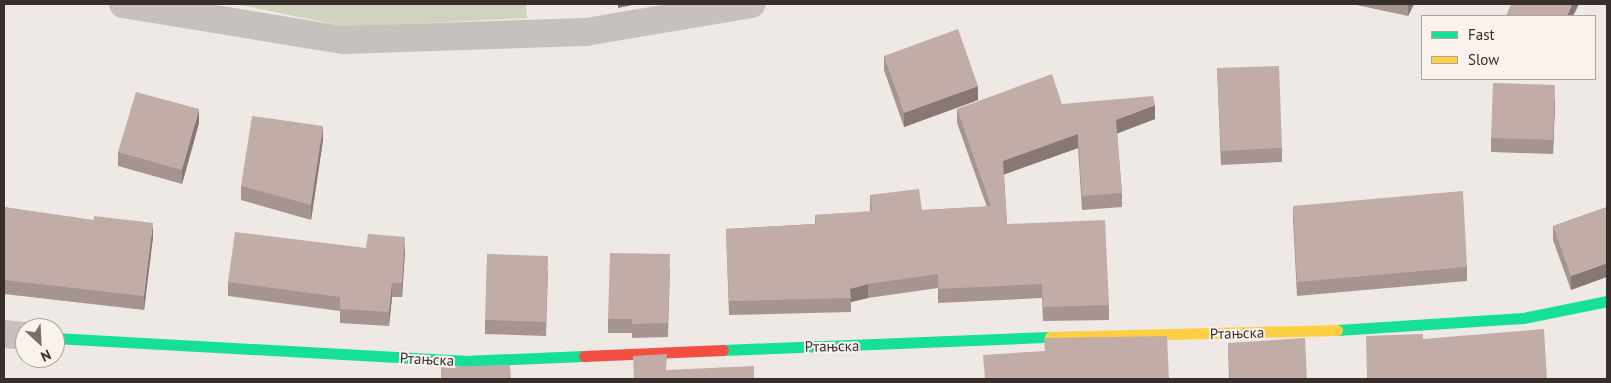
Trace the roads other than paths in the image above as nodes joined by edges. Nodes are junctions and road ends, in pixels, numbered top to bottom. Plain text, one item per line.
1 (123, 4) edge
2 (752, 4) edge
3 (1607, 301) edge
4 (65, 339) edge

1 - 2 street
3 - 4 street, Ртањска

